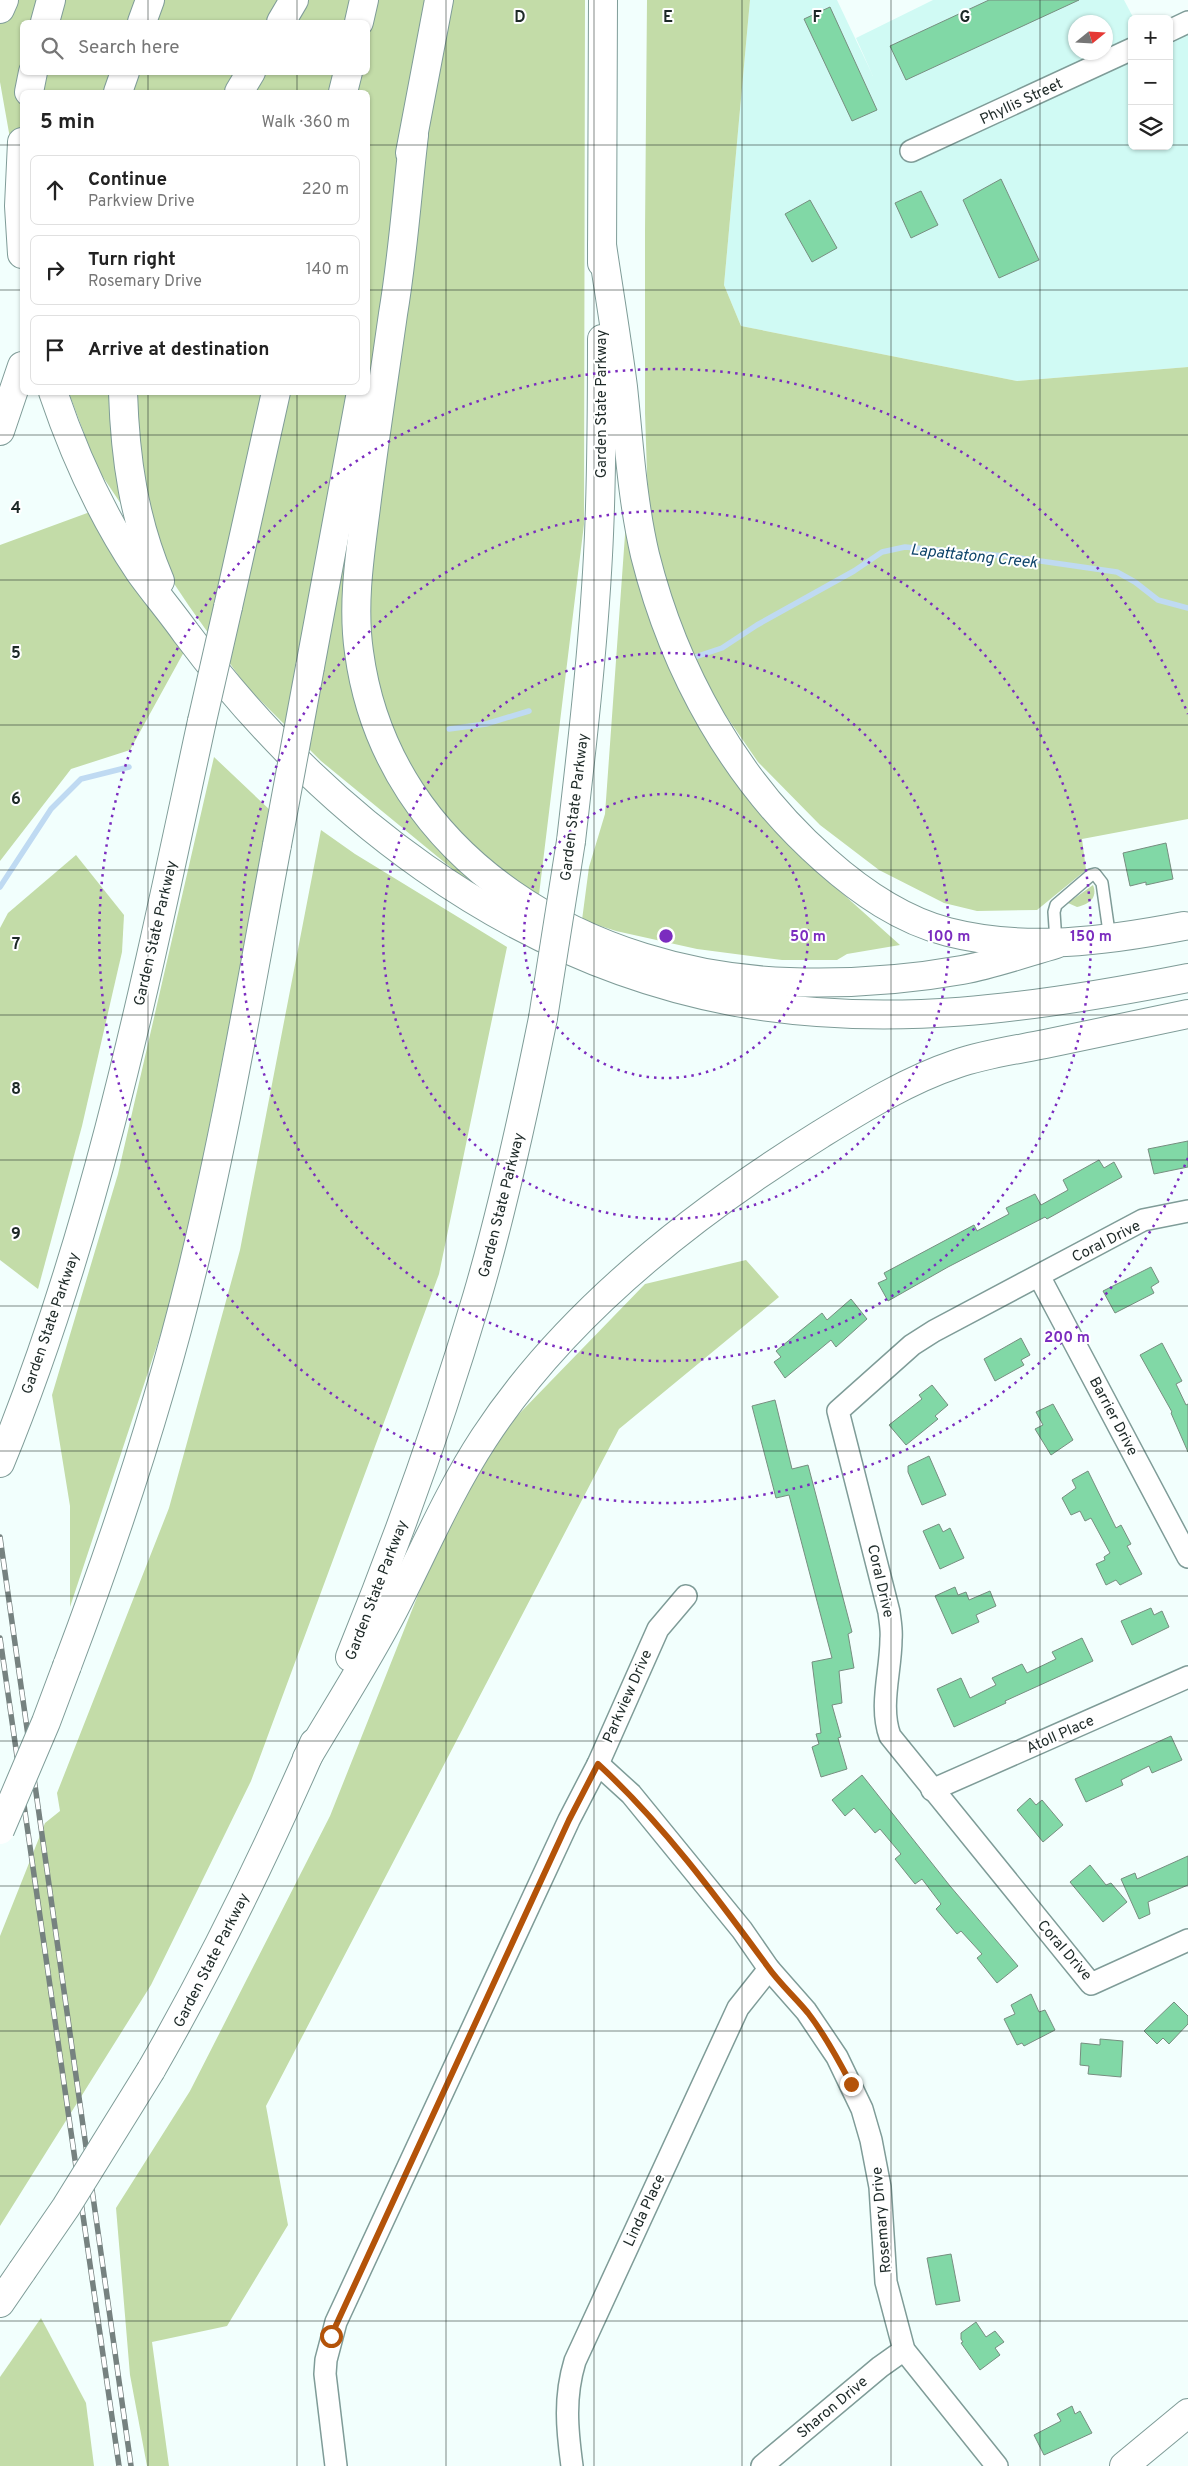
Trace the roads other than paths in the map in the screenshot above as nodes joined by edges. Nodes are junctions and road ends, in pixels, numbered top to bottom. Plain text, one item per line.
1 (4, 0) edge
2 (52, 0) edge
3 (150, 0) edge
4 (294, 0) edge
5 (364, 0) edge
6 (439, 0) edge
7 (603, 0) edge
8 (0, 8) edge
9 (45, 20) edge
10 (143, 20) edge
11 (282, 20) edge
12 (359, 20) edge
13 (1188, 22) edge
14 (1173, 29) edge
15 (1128, 51) edge
16 (32, 75) edge
17 (124, 75) edge
18 (249, 75) edge
19 (347, 75) edge
20 (29, 90) edge
21 (119, 90) edge
22 (240, 90) edge
23 (344, 90) edge
24 (414, 135) junction
25 (911, 151) dead end
26 (20, 179) edge
27 (20, 217) edge
28 (602, 245) junction
29 (370, 348) edge
30 (20, 372) edge
31 (54, 395) edge
32 (124, 395) edge
33 (275, 395) edge
34 (360, 395) edge
35 (3, 421) edge
36 (178, 622) junction
37 (1184, 926) dead end
38 (1110, 939) junction
39 (1056, 944) junction
40 (1188, 978) edge
41 (1188, 1014) edge
42 (1188, 1211) edge
43 (1039, 1276) junction
44 (0, 1463) edge
45 (1188, 1557) edge
46 (686, 1596) dead end
47 (1188, 1677) edge
48 (307, 1758) junction
49 (598, 1764) junction
50 (932, 1790) junction
51 (0, 1830) edge
52 (1188, 1940) edge
53 (769, 1969) junction
54 (0, 2303) edge
55 (904, 2350) junction
56 (1188, 2413) edge
57 (336, 2466) edge
58 (572, 2466) edge
59 (762, 2466) edge
60 (997, 2466) edge
61 (1124, 2466) edge

1 - 8 main road
2 - 9 main road
3 - 10 main road
4 - 11 main road
5 - 12 main road
6 - 24 main road
7 - 28 main road, Garden State Parkway
13 - 14 street
15 - 25 street, Phyllis Street
16 - 20 main road
17 - 21 main road
18 - 22 main road
19 - 23 main road
24 - 29 main road
24 - 39 main road
26 - 27 main road
28 - 39 main road
28 - 48 main road, Garden State Parkway, bridge
30 - 35 main road
31 - 36 main road
32 - 36 main road
33 - 44 main road, Garden State Parkway, bridge
34 - 51 main road, bridge
36 - 40 main road
37 - 38 main road
38 - 39 main road
38 - 39 lane
41 - 48 main road
42 - 43 street, Coral Drive
43 - 45 street, Barrier Drive
43 - 50 street, Coral Drive
46 - 49 street, Parkview Drive
47 - 50 street, Atoll Place
48 - 54 main road, Garden State Parkway, bridge
49 - 53 street, Rosemary Drive
49 - 57 street, Parkview Drive
50 - 52 street, Coral Drive
53 - 55 street, Rosemary Drive
53 - 58 street, Linda Place
55 - 59 street, Sharon Drive
55 - 60 street, Rosemary Drive
56 - 61 main road

